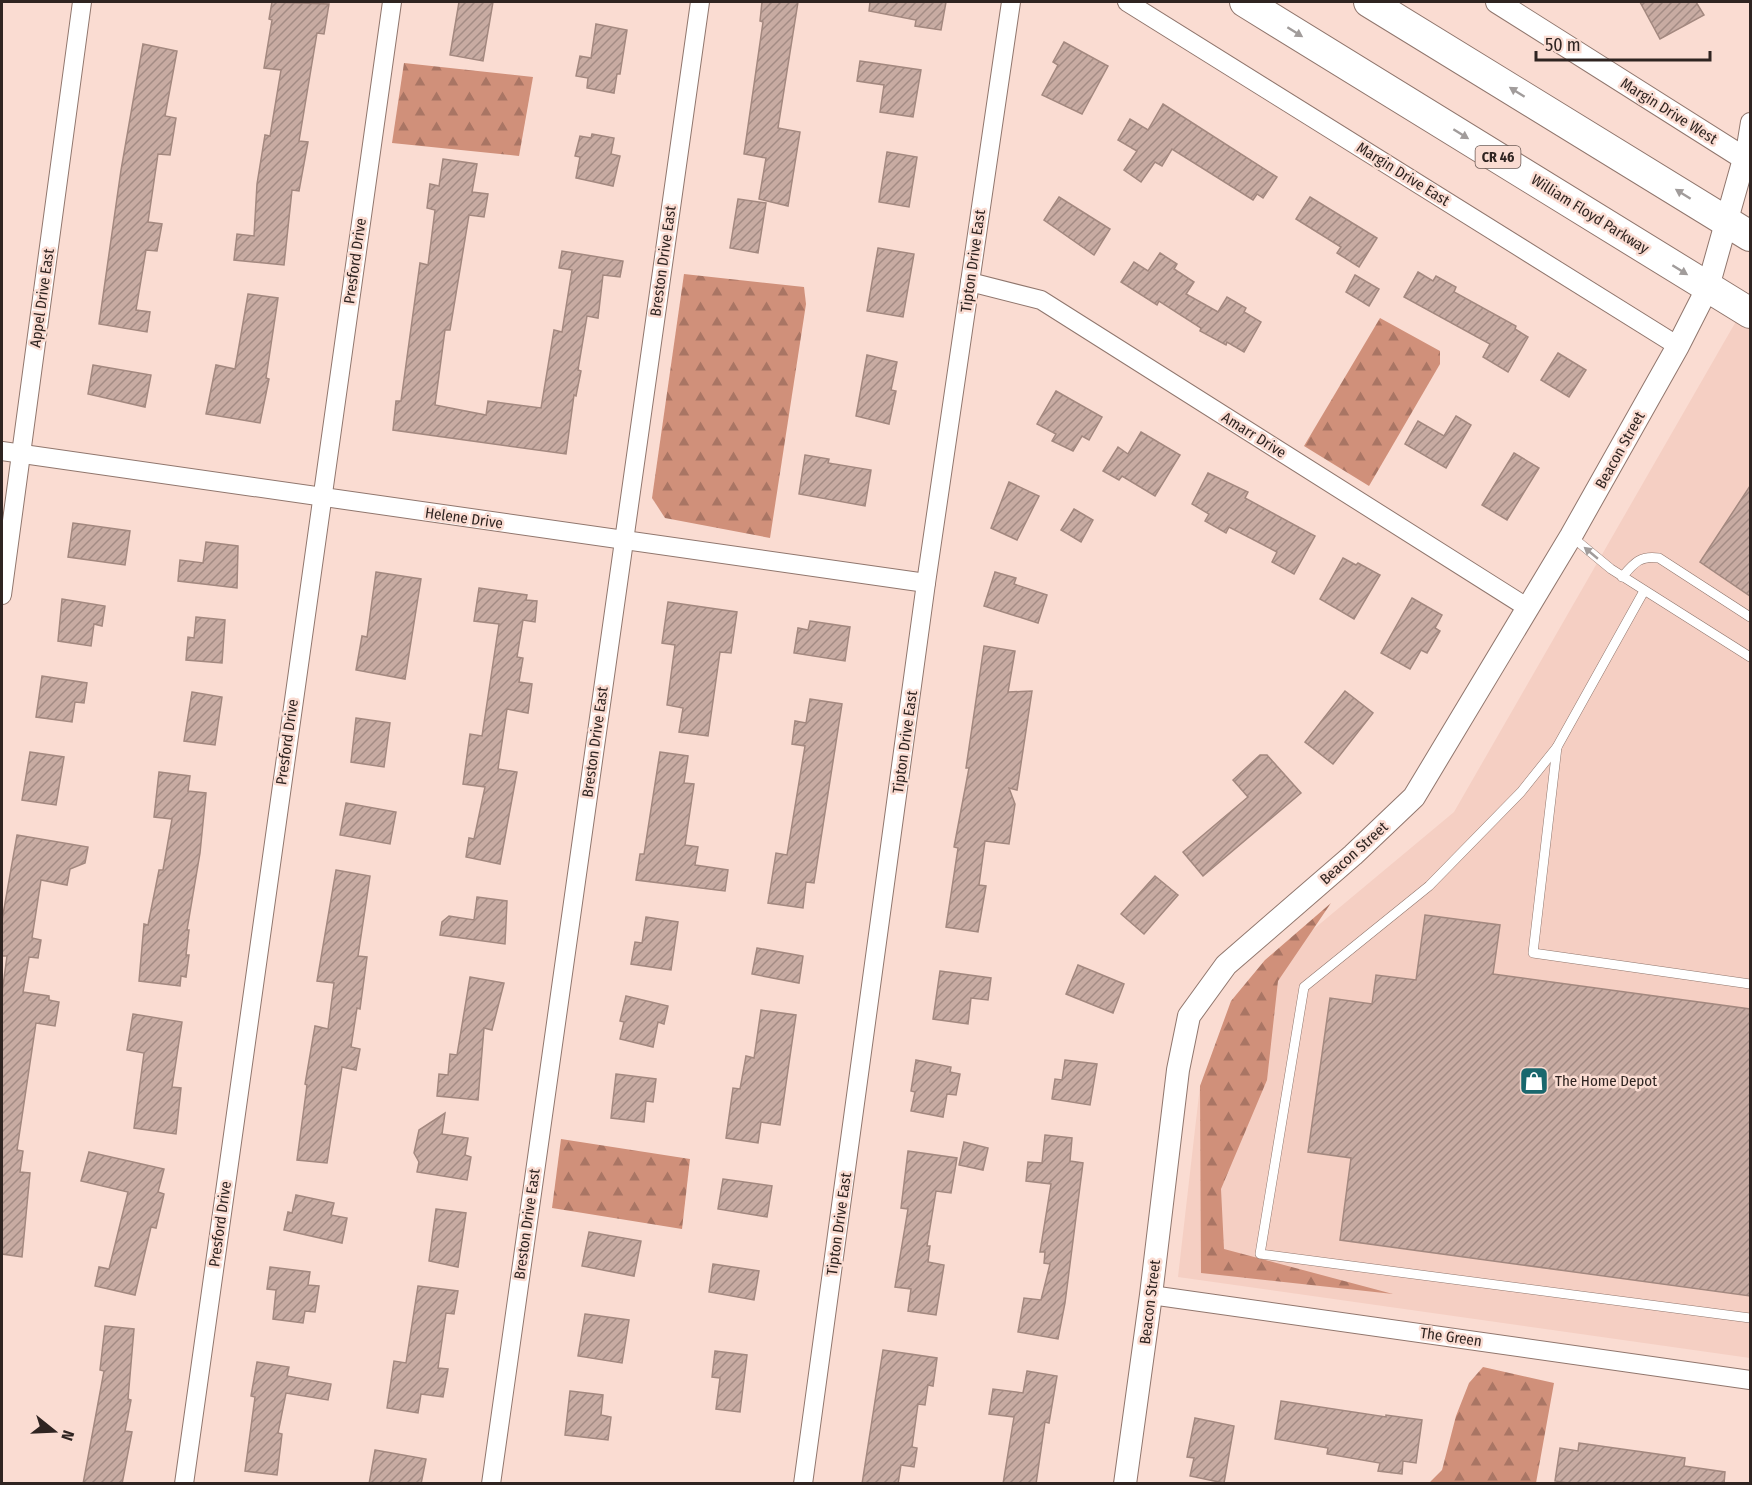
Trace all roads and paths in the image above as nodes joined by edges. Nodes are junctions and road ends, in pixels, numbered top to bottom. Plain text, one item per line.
1 (82, 2) edge
2 (392, 2) edge
3 (700, 2) edge
4 (1011, 2) edge
5 (1127, 2) edge
6 (1245, 2) edge
7 (1369, 2) edge
8 (1497, 2) edge
9 (1750, 122) edge
10 (1747, 160) edge
11 (1739, 229) edge
12 (970, 282) junction
13 (1708, 287) junction
14 (1750, 313) edge
15 (1678, 346) junction
16 (2, 451) edge
17 (21, 454) junction
18 (321, 498) junction
19 (1571, 536) junction
20 (623, 541) junction
21 (1622, 577) junction
22 (927, 583) junction
23 (1644, 591) junction
24 (2, 595) edge
25 (1528, 608) junction
26 (1750, 617) edge
27 (1750, 657) edge
28 (1557, 747) junction
29 (1750, 984) edge
30 (1151, 1295) junction
31 (1750, 1318) edge
32 (1750, 1380) edge
33 (184, 1484) edge
34 (491, 1484) edge
35 (803, 1484) edge
36 (1125, 1484) edge

1 - 17 street, Appel Drive East
2 - 18 street, Presford Drive
3 - 20 street, Breston Drive East
4 - 12 street, Tipton Drive East
5 - 15 street, Margin Drive East
6 -> 13 highway, William Floyd Parkway / CR 46
11 -> 7 highway
8 - 10 street, Margin Drive West
9 - 10 street
10 - 11 street, Beacon Street
11 - 13 street, Beacon Street
12 - 22 street, Tipton Drive East
12 - 25 street, Amarr Drive
13 - 14 highway, William Floyd Parkway / CR 46
13 - 15 street, Beacon Street
15 - 19 street, Beacon Street
16 - 17 street, Helene Drive
17 - 18 street, Helene Drive
17 - 24 street, Appel Drive East
18 - 20 street, Helene Drive
18 - 33 street, Presford Drive
21 -> 19 lane
19 - 25 street, Beacon Street
20 - 22 street, Helene Drive
20 - 34 street, Breston Drive East
21 - 23 lane
21 - 26 lane
22 - 35 street, Tipton Drive East
23 - 27 lane
23 - 28 lane
25 - 30 street, Beacon Street
28 - 29 lane
28 - 31 lane
30 - 32 street, The Green
30 - 36 street, Beacon Street

